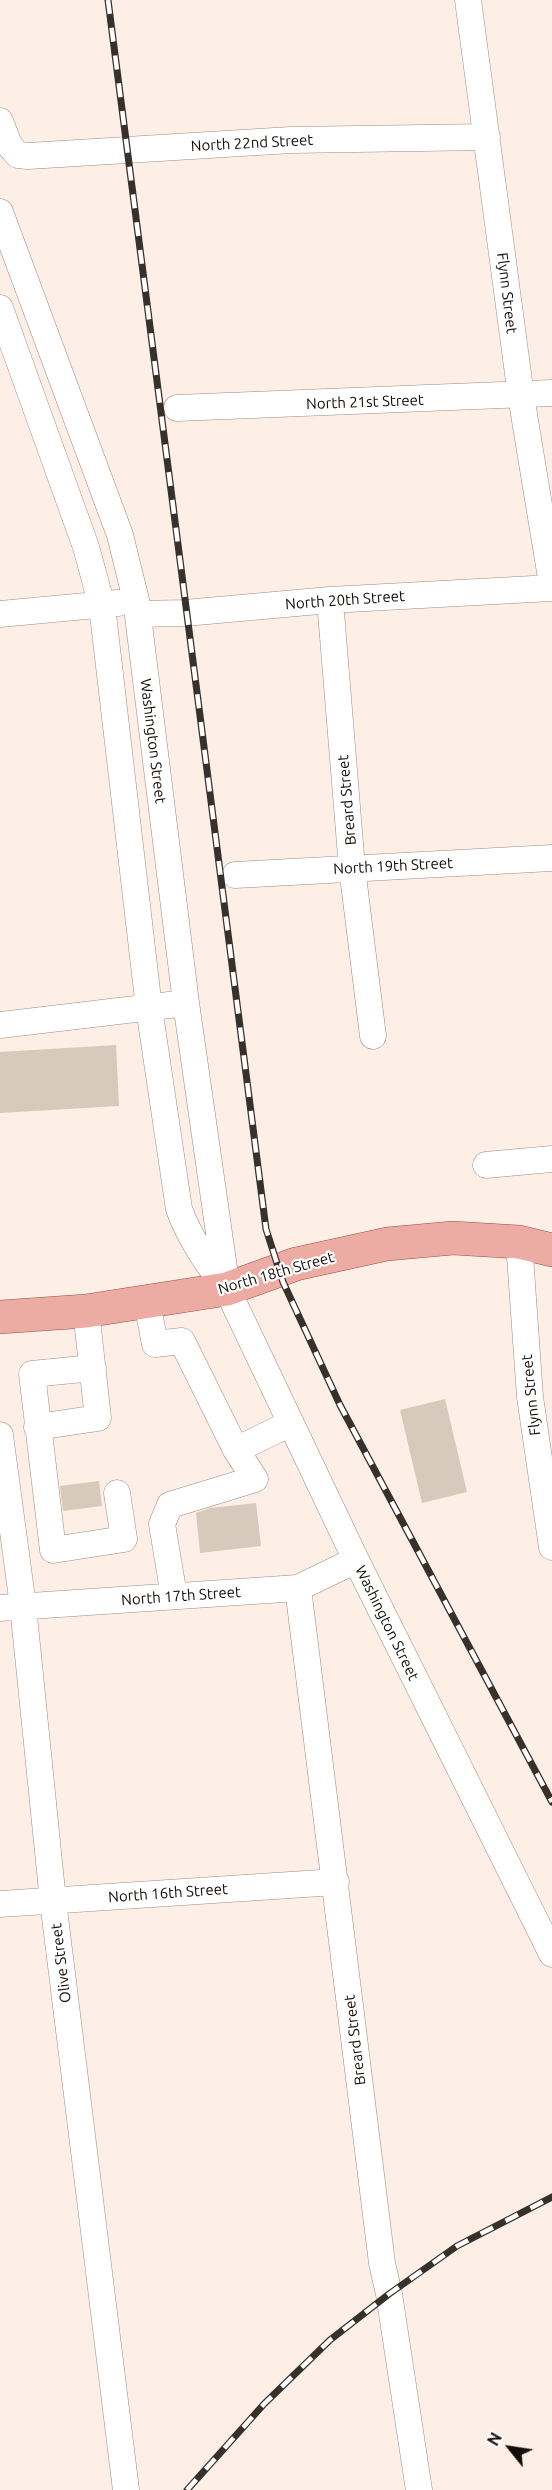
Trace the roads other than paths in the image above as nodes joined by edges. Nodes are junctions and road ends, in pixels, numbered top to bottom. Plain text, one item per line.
1 (468, 0) edge
2 (0, 121) edge
3 (487, 137) junction
4 (0, 212) edge
5 (8, 259) edge
6 (0, 308) edge
7 (552, 393) edge
8 (520, 396) junction
9 (177, 408) dead end
10 (552, 586) edge
11 (330, 600) junction
12 (102, 606) junction
13 (137, 607) junction
14 (0, 614) edge
15 (552, 858) edge
16 (352, 868) junction
17 (235, 875) dead end
18 (186, 1003) junction
19 (149, 1008) junction
20 (0, 1025) edge
21 (373, 1035) dead end
22 (552, 1159) edge
23 (486, 1165) dead end
24 (519, 1242) junction
25 (552, 1250) edge
26 (226, 1289) junction
27 (147, 1302) junction
28 (86, 1311) junction
29 (0, 1317) edge
30 (93, 1368) junction
31 (291, 1423) junction
32 (38, 1427) junction
33 (0, 1435) edge
34 (236, 1450) junction
35 (40, 1457) junction
36 (3, 1463) junction
37 (117, 1493) dead end
38 (552, 1547) edge
39 (356, 1560) junction
40 (298, 1588) junction
41 (174, 1596) junction
42 (11, 1607) edge
43 (336, 1882) junction
44 (53, 1901) junction
45 (0, 1904) edge
46 (552, 1954) edge
47 (126, 2490) edge
48 (419, 2490) edge

1 - 3 street, Flynn Street
2 - 3 street, North 22nd Street
3 - 8 street, Flynn Street
4 - 5 street, Washington Street
5 - 13 street, Washington Street
6 - 12 street, Washington Street
7 - 8 street, North 21st Street
8 - 9 street, North 21st Street
8 - 10 street, Flynn Street
10 - 11 street, North 20th Street
11 - 13 street, North 20th Street
11 - 16 street, Breard Street
12 - 13 street, North 20th Street
12 - 14 street, North 20th Street
12 - 19 street, Washington Street
13 - 18 street, Washington Street
15 - 16 street, North 19th Street
16 - 17 street, North 19th Street
16 - 21 street, Breard Street
18 - 19 street
18 - 26 street, Washington Street
19 - 20 street
19 - 26 street, Washington Street
22 - 23 street
24 - 25 main road, North 18th Street
24 - 26 main road, North 18th Street
24 - 38 street, Flynn Street
26 - 27 main road, North 18th Street
26 - 31 street, Washington Street
27 - 28 main road, North 18th Street
27 - 34 street
28 - 29 main road, North 18th Street
28 - 30 street
30 - 32 street
30 - 32 street
31 - 34 street
31 - 39 street, Washington Street
32 - 35 street
33 - 36 street, Olive Street
34 - 41 street
35 - 36 street
35 - 37 street
36 - 42 street, Olive Street
39 - 40 street, North 17th Street
39 - 46 street, Washington Street
40 - 41 street, North 17th Street
40 - 43 street, Breard Street
41 - 42 street, North 17th Street
42 - 44 street, Olive Street
43 - 44 street, North 16th Street
43 - 48 street, Breard Street
44 - 45 street, North 16th Street
44 - 47 street, Olive Street

